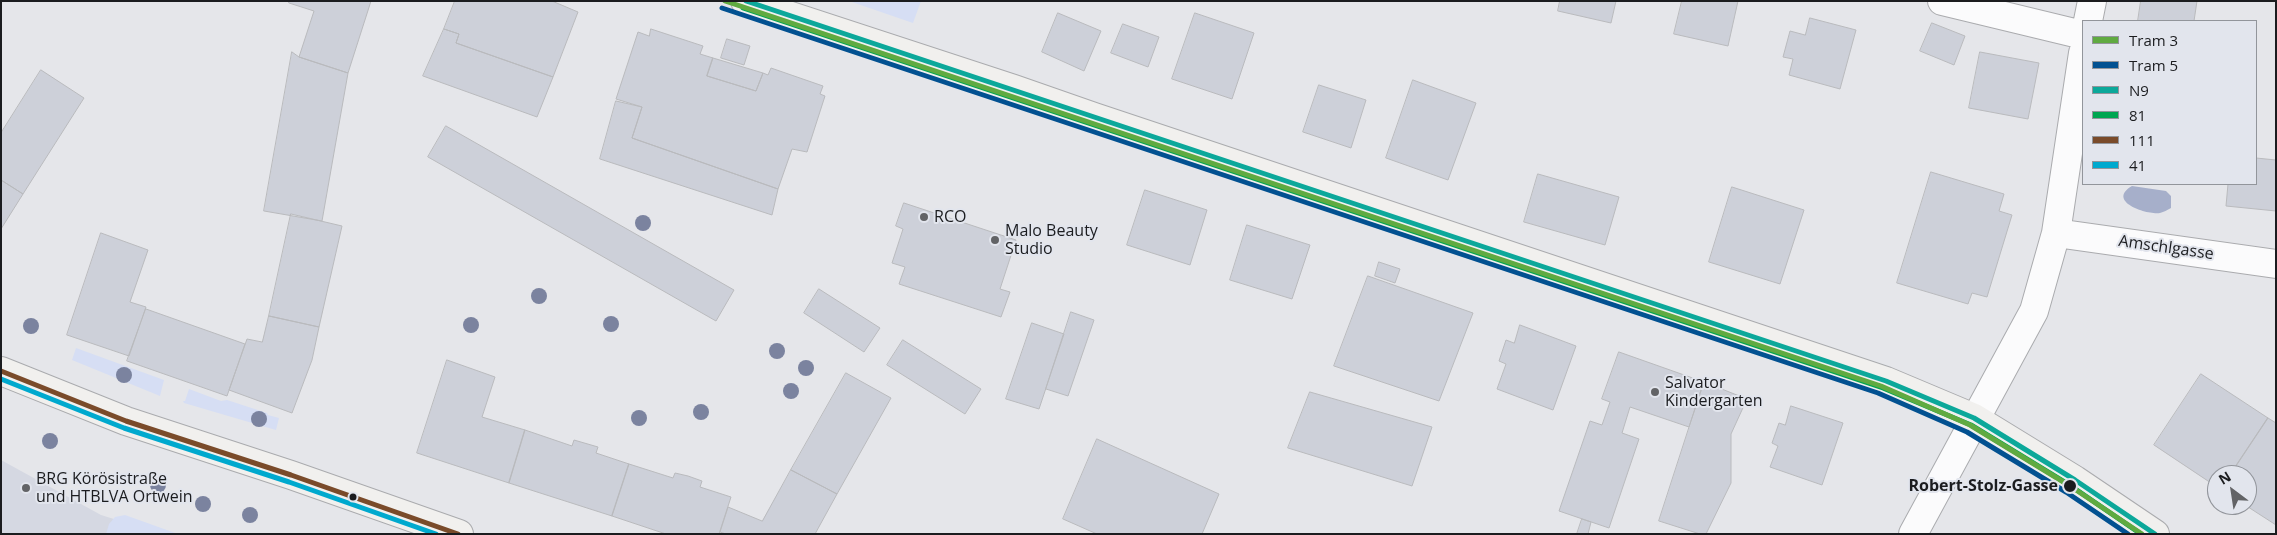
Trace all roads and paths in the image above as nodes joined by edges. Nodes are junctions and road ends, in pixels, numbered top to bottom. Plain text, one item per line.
1 (745, 1) edge
2 (1942, 1) edge
3 (2092, 1) edge
4 (2088, 20) edge
5 (2082, 35) edge
6 (2082, 60) edge
7 (2056, 233) junction
8 (2276, 264) edge
9 (1, 371) edge
10 (1974, 418) junction
11 (459, 534) edge
12 (1913, 534) edge
13 (2155, 534) edge

1 - 10 main road
2 - 5 street
3 - 4 street
6 - 7 street
7 - 8 street, Amschlgasse
7 - 10 street
9 - 11 main road
10 - 12 street
10 - 13 main road

